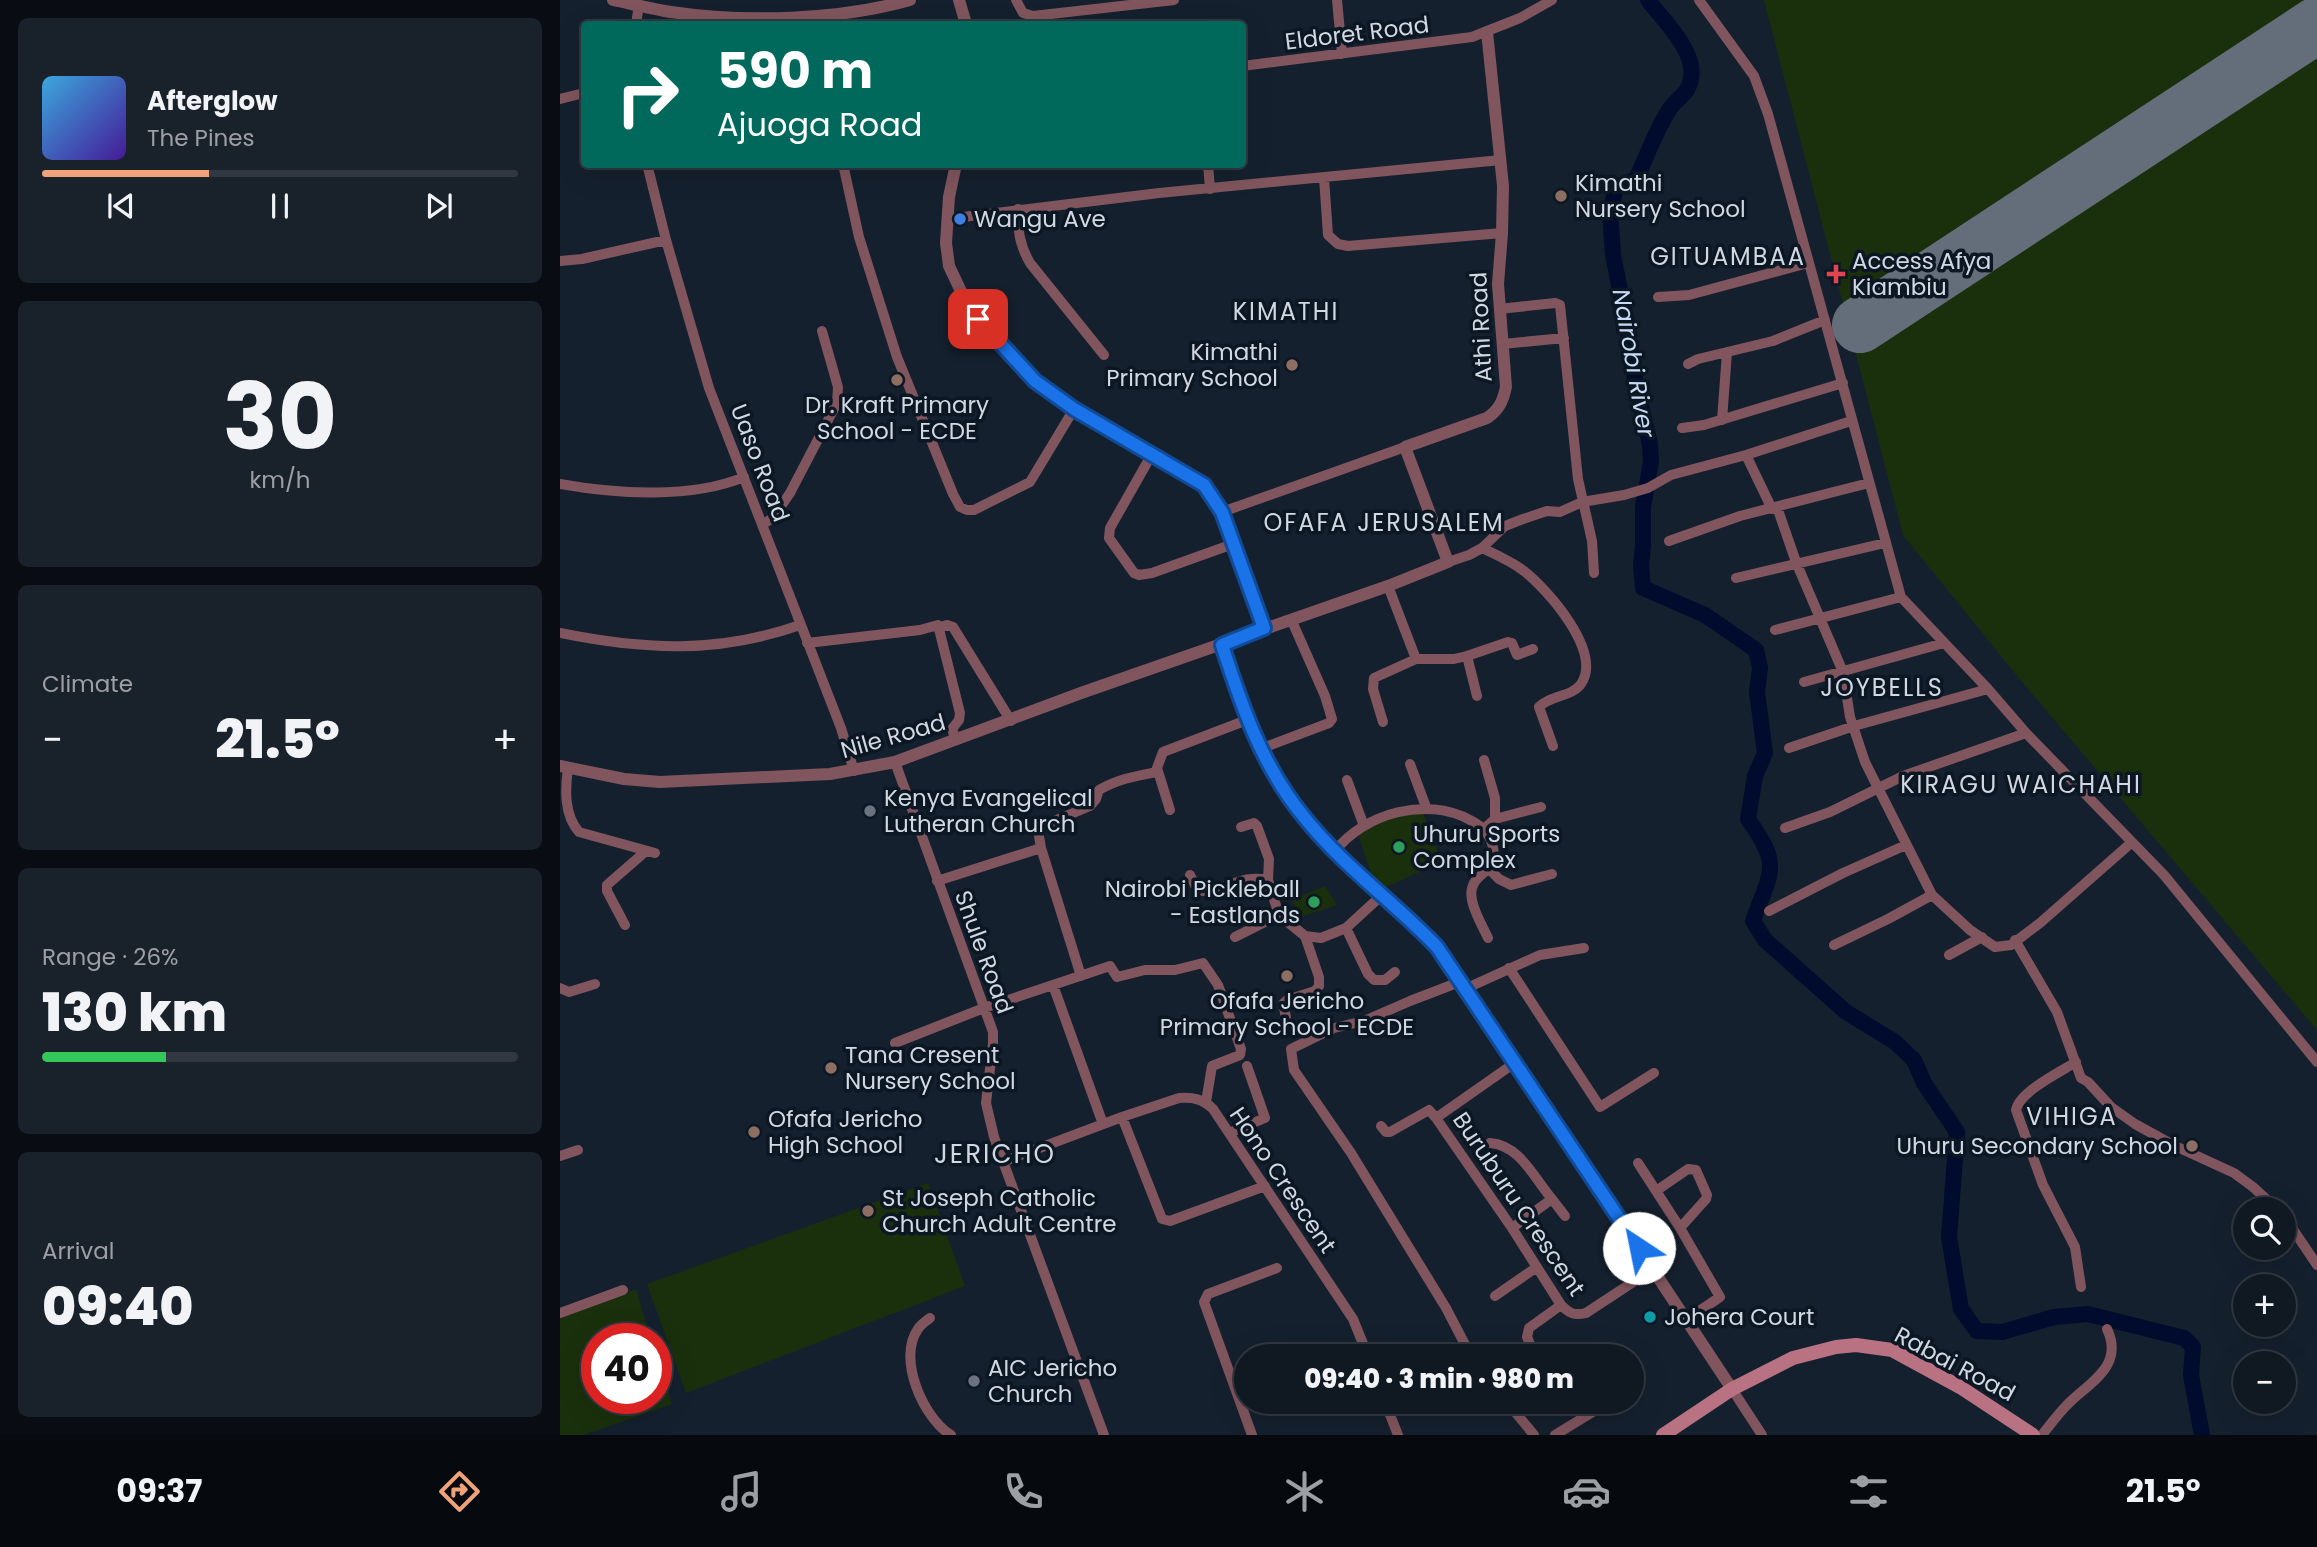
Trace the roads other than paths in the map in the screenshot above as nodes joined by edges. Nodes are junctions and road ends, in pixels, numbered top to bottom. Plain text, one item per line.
1 (613, 0) edge
2 (910, 0) edge
3 (959, 0) edge
4 (1016, 0) edge
5 (1174, 0) edge
6 (1337, 0) edge
7 (1552, 0) edge
8 (1699, 0) edge
9 (896, 2) edge
10 (639, 5) junction
11 (636, 21) edge
12 (965, 21) edge
13 (1487, 32) junction
14 (1342, 54) junction
15 (1246, 66) edge
16 (581, 94) edge
17 (560, 99) edge
18 (1501, 160) junction
19 (649, 168) edge
20 (844, 168) edge
21 (955, 168) edge
22 (1208, 168) edge
23 (1324, 178) junction
24 (1210, 189) junction
25 (1018, 209) junction
26 (947, 219) junction
27 (1502, 233) junction
28 (666, 240) junction
29 (560, 261) edge
30 (1808, 263) junction
31 (1658, 297) dead end
32 (1499, 309) junction
33 (1825, 320) junction
34 (822, 331) dead end
35 (1564, 338) junction
36 (1502, 344) junction
37 (1727, 352) junction
38 (1104, 355) dead end
39 (1688, 364) dead end
40 (1843, 383) junction
41 (1074, 409) junction
42 (1721, 420) junction
43 (1851, 421) junction
44 (1682, 428) dead end
45 (1405, 447) junction
46 (1152, 454) junction
47 (1746, 455) junction
48 (744, 477) junction
49 (1869, 483) junction
50 (560, 484) edge
51 (1582, 502) junction
52 (1774, 508) junction
53 (1222, 512) junction
54 (763, 524) junction
55 (1669, 541) dead end
56 (1885, 543) junction
57 (1233, 544) junction
58 (1482, 548) junction
59 (1448, 562) junction
60 (1797, 562) junction
61 (1594, 573) dead end
62 (1736, 578) dead end
63 (1388, 586) junction
64 (1901, 597) junction
65 (1291, 619) junction
66 (1821, 619) junction
67 (800, 625) junction
68 (939, 628) junction
69 (1264, 628) junction
70 (1775, 630) dead end
71 (560, 633) edge
72 (807, 643) junction
73 (1944, 643) junction
74 (1222, 645) junction
75 (1533, 649) dead end
76 (1467, 656) junction
77 (1416, 659) junction
78 (1843, 673) junction
79 (1804, 682) dead end
80 (1988, 689) junction
81 (1477, 696) dead end
82 (1247, 720) junction
83 (1011, 721) junction
84 (1383, 722) dead end
85 (1854, 726) junction
86 (2026, 733) junction
87 (956, 740) junction
88 (1553, 746) dead end
89 (1790, 748) dead end
90 (1260, 750) junction
91 (1483, 760) dead end
92 (895, 762) junction
93 (1410, 764) dead end
94 (564, 767) edge
95 (854, 771) junction
96 (1157, 772) junction
97 (1347, 780) dead end
98 (1879, 789) junction
99 (1426, 807) junction
100 (1541, 807) dead end
101 (1170, 810) dead end
102 (1494, 819) junction
103 (1364, 826) junction
104 (1241, 827) dead end
105 (1785, 828) dead end
106 (1484, 829) junction
107 (2131, 842) junction
108 (1906, 845) junction
109 (1041, 848) junction
110 (1335, 851) junction
111 (1489, 869) junction
112 (1552, 874) dead end
113 (1190, 875) dead end
114 (1268, 880) junction
115 (937, 881) junction
116 (1382, 895) junction
117 (1932, 895) junction
118 (1769, 911) dead end
119 (1279, 915) junction
120 (625, 925) dead end
121 (1346, 928) junction
122 (1304, 936) junction
123 (1235, 937) dead end
124 (1982, 937) junction
125 (1488, 939) dead end
126 (2015, 940) junction
127 (1834, 945) dead end
128 (1584, 948) dead end
129 (1949, 955) dead end
130 (1509, 968) junction
131 (1395, 972) dead end
132 (1081, 976) junction
133 (595, 984) dead end
134 (1053, 985) junction
135 (1465, 985) junction
136 (560, 988) edge
137 (984, 1008) junction
138 (1286, 1017) dead end
139 (895, 1042) dead end
140 (1516, 1062) junction
141 (2076, 1062) junction
142 (2317, 1062) edge
143 (1247, 1066) dead end
144 (1654, 1073) dead end
145 (1206, 1102) junction
146 (1122, 1116) junction
147 (1436, 1118) junction
148 (1102, 1124) junction
149 (1381, 1126) dead end
150 (1229, 1133) junction
151 (1490, 1143) dead end
152 (578, 1150) dead end
153 (560, 1156) edge
154 (1004, 1161) junction
155 (1638, 1163) dead end
156 (1265, 1186) junction
157 (1656, 1191) junction
158 (2264, 1197) edge
159 (1552, 1199) junction
160 (1565, 1216) dead end
161 (1512, 1228) junction
162 (1680, 1228) junction
163 (2296, 1234) edge
164 (2317, 1265) edge
165 (1537, 1267) junction
166 (1277, 1268) dead end
167 (1653, 1269) junction
168 (2081, 1287) dead end
169 (623, 1290) dead end
170 (1495, 1296) dead end
171 (1561, 1305) junction
172 (560, 1313) edge
173 (930, 1318) dead end
174 (1686, 1320) junction
175 (2107, 1329) dead end
176 (1363, 1344) edge
177 (1465, 1344) edge
178 (1530, 1344) edge
179 (1732, 1389) junction
180 (1390, 1414) edge
181 (1517, 1414) edge
182 (1589, 1414) edge
183 (951, 1435) edge
184 (1104, 1435) edge
185 (1252, 1435) edge
186 (1398, 1435) edge
187 (1534, 1435) edge
188 (1555, 1435) edge
189 (1664, 1435) edge
190 (1762, 1435) edge
191 (2033, 1435) edge
192 (2042, 1435) edge

1 - 10 street
2 - 9 street
3 - 12 street
4 - 5 street
6 - 14 street
7 - 13 street, Eldoret Road
8 - 30 street
9 - 10 street
10 - 11 street
13 - 14 street, Eldoret Road
13 - 18 street, Athi Road
14 - 15 street, Eldoret Road
16 - 17 street
18 - 23 street
18 - 27 street, Athi Road
19 - 28 street, Uaso Road
20 - 41 street
21 - 26 street
22 - 24 street
23 - 24 street
23 - 27 street
24 - 25 street
25 - 26 street
25 - 38 street
26 - 41 street
27 - 32 street, Athi Road
28 - 29 street
28 - 48 street, Uaso Road
30 - 31 street
30 - 33 street
32 - 35 street
32 - 36 street, Athi Road
33 - 37 street
33 - 40 street
34 - 54 street
35 - 36 street
35 - 51 street
36 - 45 street, Athi Road
37 - 39 street
37 - 42 street
40 - 42 street
40 - 43 street
41 - 46 street
42 - 44 street
43 - 47 street
43 - 49 street
45 - 53 street, Athi Road
45 - 59 street
46 - 53 street
46 - 57 street
47 - 51 street
47 - 52 street
48 - 50 street
48 - 54 street, Uaso Road
49 - 52 street
49 - 56 street
51 - 58 street
51 - 61 street
52 - 55 street
52 - 60 street
53 - 57 street
54 - 67 street, Uaso Road
56 - 60 street
56 - 64 street
57 - 69 street
58 - 59 street
58 - 88 street
59 - 63 street, Nile Road
60 - 62 street
60 - 66 street
63 - 65 street, Nile Road
63 - 77 street
64 - 66 street
64 - 73 street
65 - 69 street, Nile Road
65 - 90 street
66 - 70 street
66 - 78 street
67 - 71 street
67 - 72 street, Uaso Road
68 - 72 street
68 - 83 street
68 - 87 street
69 - 74 street, Nile Road
72 - 95 street, Uaso Road
73 - 78 street
73 - 80 street
74 - 82 street
74 - 83 street, Nile Road
75 - 76 street
76 - 77 street
76 - 81 street
77 - 84 street
78 - 79 street
78 - 85 street
80 - 85 street
80 - 86 street
82 - 90 street
82 - 96 street
83 - 87 street, Nile Road
85 - 89 street
85 - 98 street
86 - 98 street
86 - 107 street
87 - 92 street, Nile Road
90 - 110 street
91 - 102 street
92 - 95 street, Nile Road
92 - 115 street, Shule Road
93 - 99 street
94 - 95 street, Nile Road
94 - 120 street
96 - 101 street
96 - 109 street
97 - 103 street
98 - 105 street
98 - 108 street
99 - 103 street
99 - 106 street
100 - 102 street
102 - 106 street
103 - 110 street
104 - 114 street
106 - 111 street
107 - 126 street
107 - 142 street
108 - 117 street
108 - 118 street
109 - 115 street
109 - 132 street
110 - 116 street
111 - 112 street
111 - 125 street
113 - 114 street
114 - 119 street
115 - 137 street, Shule Road
116 - 121 street
116 - 135 street
117 - 124 street
117 - 127 street
119 - 122 street
119 - 123 street
121 - 122 street
121 - 131 street
122 - 138 street
124 - 126 street
124 - 129 street
126 - 141 street
128 - 130 street
130 - 135 street
130 - 144 street
132 - 134 street
132 - 145 street
133 - 136 street
134 - 137 street
134 - 148 street
135 - 140 street
135 - 177 street
137 - 139 street
137 - 154 street, Shule Road
140 - 147 street, Buruburu Crescent
140 - 167 street
141 - 158 street
141 - 168 street
143 - 150 street
145 - 146 street, Hono Crescent
145 - 150 street, Hono Crescent
146 - 148 street, Hono Crescent
146 - 156 street
147 - 149 street
147 - 161 street, Buruburu Crescent
148 - 154 street, Hono Crescent
150 - 156 street, Hono Crescent
151 - 159 street
152 - 153 street
154 - 184 street, Shule Road
155 - 157 street
156 - 176 street, Hono Crescent
157 - 162 street
157 - 162 street
159 - 160 street
159 - 161 street
161 - 165 street, Buruburu Crescent
162 - 174 street
163 - 164 street
165 - 170 street
165 - 171 street, Buruburu Crescent
166 - 185 street
167 - 171 street, Buruburu Crescent
167 - 174 street
169 - 172 street
171 - 178 street
173 - 183 street
174 - 179 street
175 - 192 street
179 - 189 main road, Rabai Road
179 - 190 street
179 - 191 main road, Rabai Road
180 - 186 street
181 - 187 street
182 - 188 street

